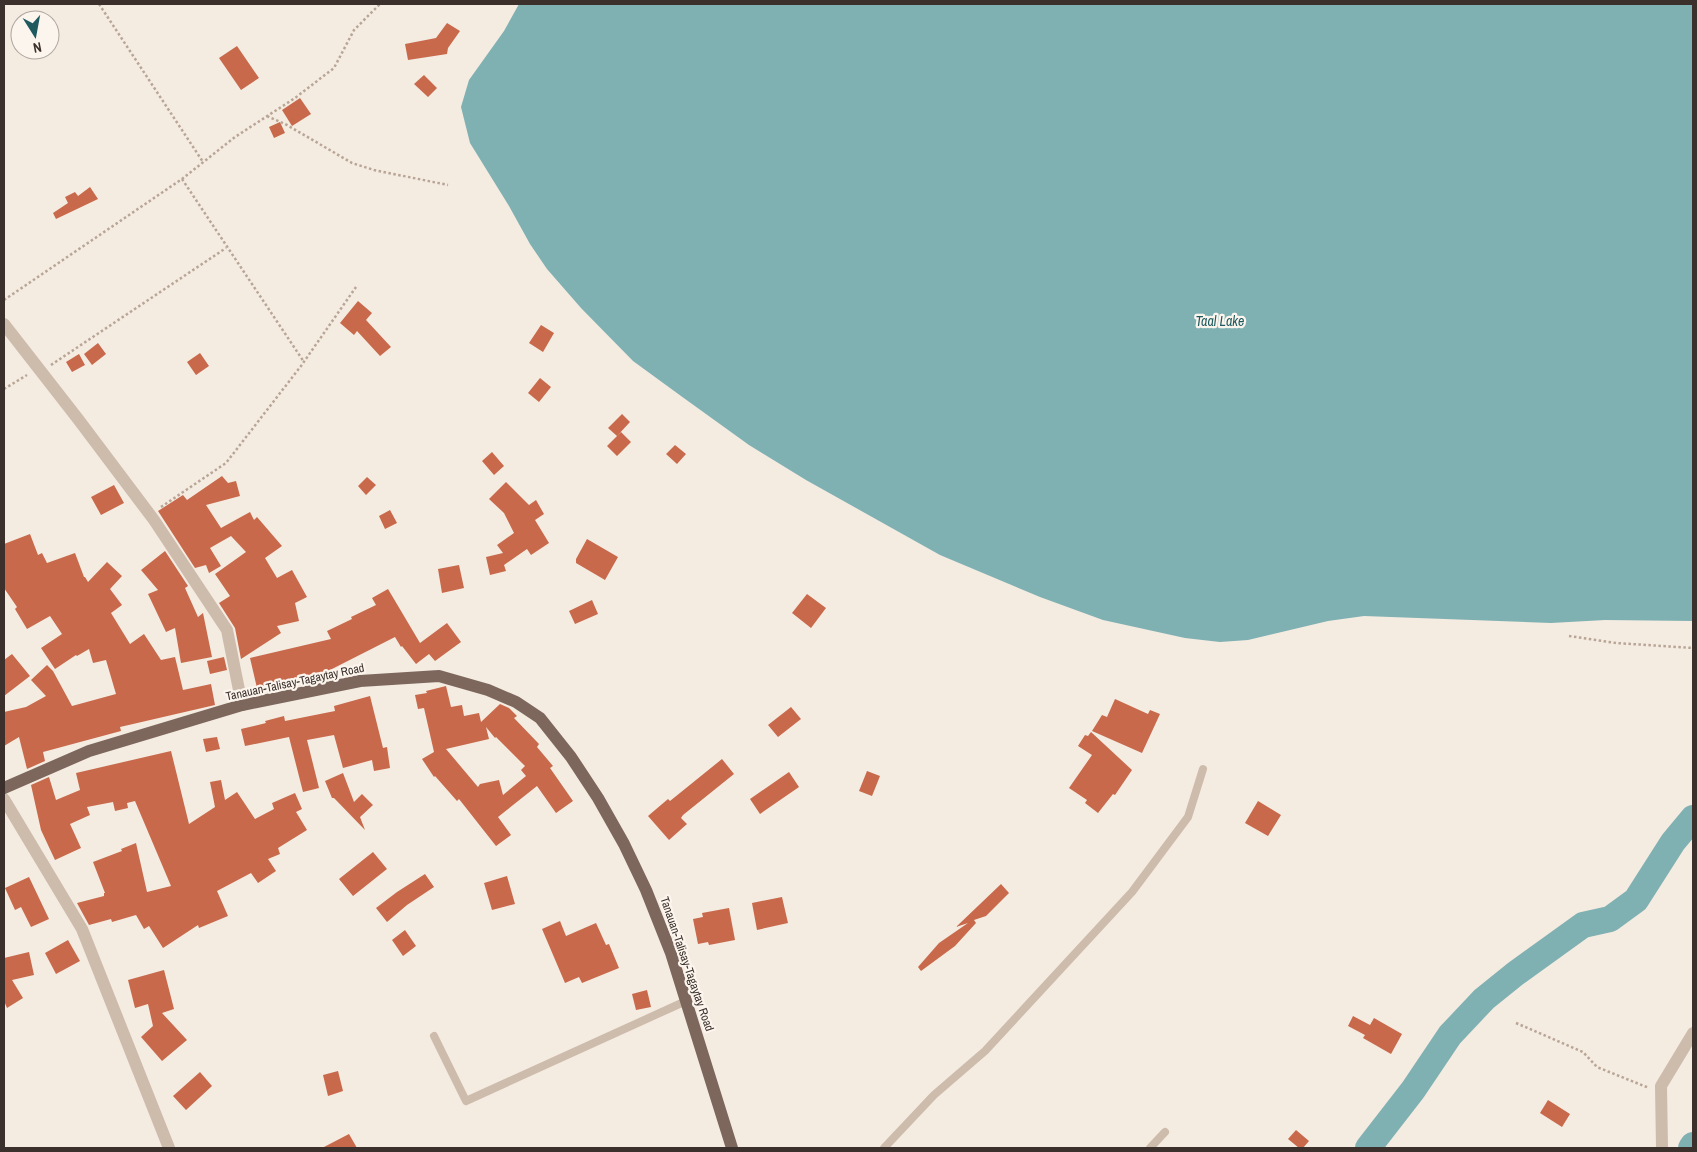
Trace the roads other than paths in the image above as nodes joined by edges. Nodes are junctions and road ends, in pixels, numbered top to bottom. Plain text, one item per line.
1 (4, 324) edge
2 (242, 705) junction
3 (1203, 769) dead end
4 (4, 788) edge
5 (4, 799) edge
6 (686, 1001) junction
7 (1693, 1033) edge
8 (434, 1036) dead end
9 (1165, 1132) dead end
10 (169, 1148) edge
11 (732, 1148) edge
12 (884, 1148) edge
13 (1150, 1148) edge
14 (1662, 1148) edge

1 - 2 street
2 - 4 main road, Tanauan-Talisay-Tagaytay Road
2 - 6 main road, Tanauan-Talisay-Tagaytay Road
3 - 12 lane
5 - 10 street
6 - 8 lane
6 - 11 main road, Tanauan-Talisay-Tagaytay Road
7 - 14 street
9 - 13 lane

